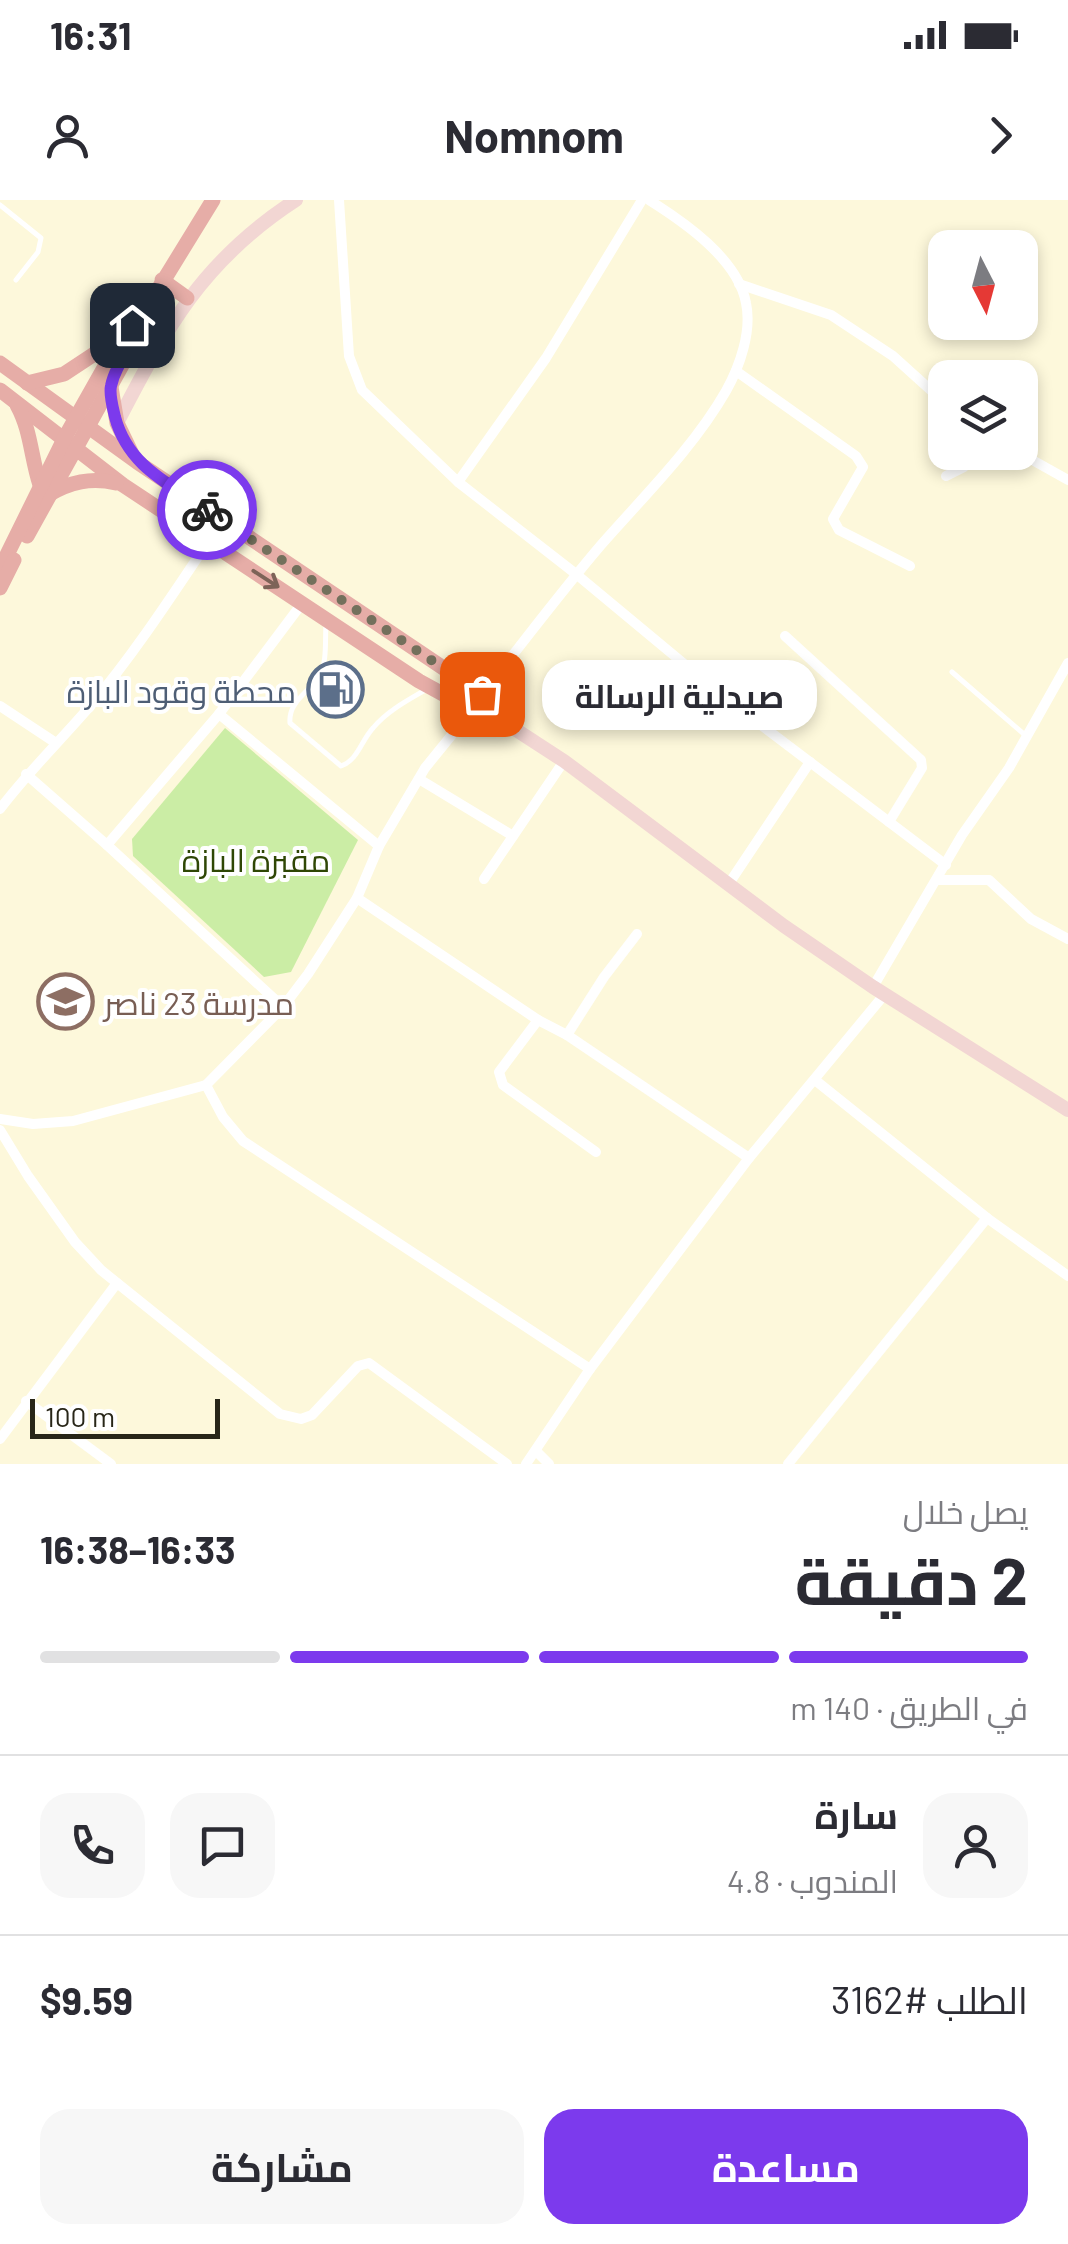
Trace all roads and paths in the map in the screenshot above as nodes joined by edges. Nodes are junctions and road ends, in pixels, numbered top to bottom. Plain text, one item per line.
1 (213, 200) edge
2 (296, 200) edge
3 (339, 200) edge
4 (645, 200) edge
5 (0, 205) edge
6 (16, 280) dead end
7 (162, 280) junction
8 (739, 284) junction
9 (187, 298) junction
10 (144, 314) junction
11 (123, 336) junction
12 (0, 363) edge
13 (736, 371) junction
14 (26, 383) junction
15 (111, 385) junction
16 (928, 388) edge
17 (0, 390) edge
18 (15, 402) junction
19 (81, 422) junction
20 (117, 424) junction
21 (70, 443) junction
22 (138, 462) junction
23 (1038, 463) edge
24 (958, 470) edge
25 (946, 476) dead end
26 (1068, 480) edge
27 (458, 482) junction
28 (123, 485) junction
29 (44, 490) junction
30 (208, 542) junction
31 (5, 546) edge
32 (910, 566) dead end
33 (0, 568) edge
34 (576, 574) junction
35 (318, 585) junction
36 (0, 588) edge
37 (303, 602) junction
38 (326, 618) junction
39 (785, 636) dead end
40 (1068, 663) edge
41 (952, 672) dead end
42 (430, 688) junction
43 (478, 704) junction
44 (0, 706) edge
45 (219, 714) junction
46 (1027, 737) junction
47 (56, 743) junction
48 (564, 761) junction
49 (810, 762) junction
50 (26, 774) junction
51 (419, 778) junction
52 (0, 809) edge
53 (889, 822) junction
54 (514, 836) junction
55 (107, 845) junction
56 (379, 846) junction
57 (946, 865) junction
58 (484, 879) dead end
59 (938, 880) junction
60 (730, 882) junction
61 (357, 898) junction
62 (637, 934) dead end
63 (1068, 939) edge
64 (878, 991) junction
65 (284, 1007) junction
66 (538, 1020) junction
67 (568, 1036) junction
68 (815, 1080) junction
69 (206, 1085) junction
70 (1068, 1110) edge
71 (0, 1120) edge
72 (0, 1130) edge
73 (596, 1152) dead end
74 (749, 1158) junction
75 (987, 1218) junction
76 (1068, 1276) edge
77 (117, 1284) junction
78 (590, 1369) junction
79 (26, 1401) junction
80 (0, 1439) edge
81 (536, 1451) junction
82 (112, 1464) edge
83 (507, 1464) edge
84 (526, 1464) edge
85 (549, 1464) edge
86 (788, 1464) edge

1 - 7 main road
2 - 9 main road
3 - 27 street
4 - 8 street
4 - 27 street
5 - 6 lane
7 - 9 main road
7 - 10 main road
8 - 13 street
8 - 16 street
9 - 20 main road
10 - 11 main road
10 - 15 main road
11 - 14 main road
11 - 19 main road
12 - 14 main road
13 - 32 street
13 - 34 street
14 - 19 main road
15 - 19 main road
15 - 20 main road
17 - 18 main road
18 - 21 main road
18 - 29 main road
19 - 21 main road
19 - 22 main road
20 - 22 main road
21 - 28 main road
21 - 29 main road
22 - 35 main road
23 - 26 street
24 - 25 street
27 - 34 street
28 - 29 main road
28 - 30 main road
29 - 31 main road
29 - 36 main road
30 -> 37 main road
30 - 47 street
31 - 33 main road
34 - 43 street
34 - 49 street
35 - 37 main road
35 - 43 main road
37 - 38 main road
37 - 45 street
38 - 42 main road
38 - 42 lane
39 - 53 street
40 - 46 street
41 - 46 lane
42 - 43 main road
43 - 48 main road
43 - 51 street
44 - 47 street
45 - 55 street
45 - 56 street
46 - 57 street
47 - 50 street
48 - 54 street
48 - 60 main road
49 - 53 street
49 - 60 street
50 - 52 street
50 - 55 street
51 - 54 street
51 - 56 street
53 - 57 street
54 - 58 street
55 - 65 street
56 - 61 street
57 - 59 street
59 - 63 street
59 - 64 street
60 - 64 main road
61 - 65 street
61 - 66 street
62 - 67 street
64 - 68 street
64 - 70 main road
65 - 69 street
66 - 67 street
66 - 73 street
67 - 74 street
68 - 74 street
68 - 75 street
69 - 71 street
69 - 78 street
72 - 77 street
74 - 78 street
75 - 76 street
75 - 86 street
77 - 79 street
77 - 83 street
78 - 81 street
79 - 80 street
79 - 82 street
81 - 84 street
81 - 85 street

